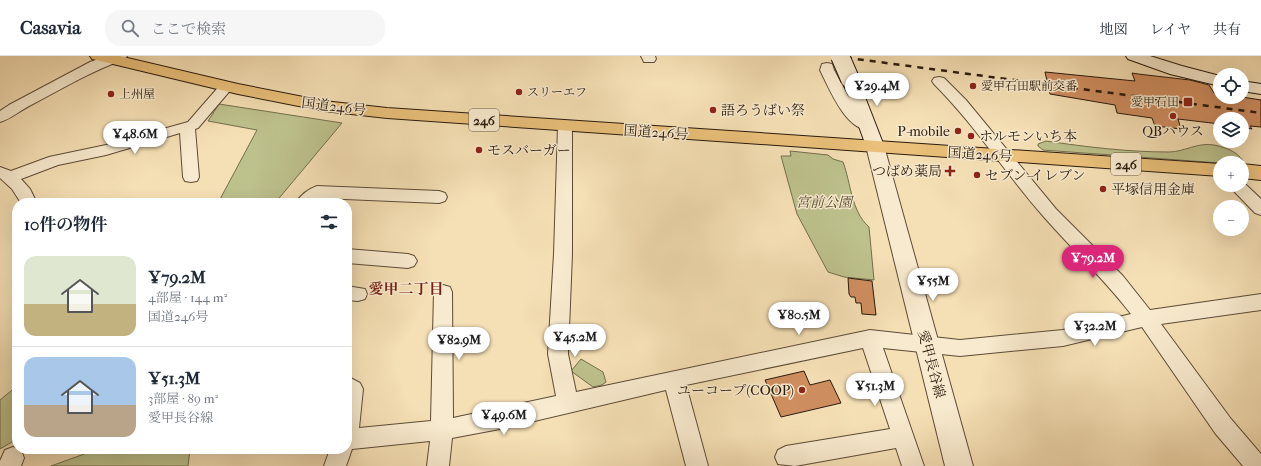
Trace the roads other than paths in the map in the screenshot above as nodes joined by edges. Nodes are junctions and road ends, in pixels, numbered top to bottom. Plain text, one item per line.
1 (840, 56) edge
2 (1134, 56) edge
3 (110, 57) edge
4 (827, 67) dead end
5 (1213, 79) edge
6 (939, 81) dead end
7 (227, 86) junction
8 (1249, 87) edge
9 (1261, 89) edge
10 (0, 117) edge
11 (565, 126) junction
12 (187, 128) junction
13 (871, 136) junction
14 (1003, 155) junction
15 (1213, 170) edge
16 (195, 172) dead end
17 (1249, 172) edge
18 (1261, 173) edge
19 (6, 174) edge
20 (1243, 192) edge
21 (439, 197) dead end
22 (26, 198) edge
23 (310, 198) edge
24 (1261, 209) edge
25 (354, 252) edge
26 (408, 261) dead end
27 (444, 292) dead end
28 (1261, 302) edge
29 (1146, 318) junction
30 (870, 338) junction
31 (926, 346) junction
32 (674, 379) junction
33 (568, 403) junction
34 (442, 430) junction
35 (903, 437) junction
36 (352, 439) edge
37 (339, 454) edge
38 (801, 459) edge
39 (335, 466) edge
40 (438, 466) edge
41 (697, 466) edge
42 (912, 466) edge
43 (958, 466) edge
44 (1257, 466) edge

1 - 13 street, 愛甲長谷線, bridge
2 - 5 street
3 - 7 highway, 国道246号 / 246
3 - 10 street
4 - 13 street
6 - 14 street
7 - 11 highway, 国道246号 / 246
7 - 12 street
8 - 9 street
11 - 13 highway, 国道246号 / 246
11 - 33 street
12 - 16 street
12 - 19 street
13 - 14 highway, 国道246号 / 246
13 - 31 street, 愛甲長谷線
14 - 15 highway, 国道246号 / 246
14 - 29 street
17 - 18 highway
19 - 22 street
20 - 24 street
21 - 23 street
25 - 26 street
27 - 34 street
28 - 29 street
29 - 31 street
29 - 44 street
30 - 31 street
30 - 32 street
30 - 35 street
31 - 43 street, 愛甲長谷線
32 - 33 street
32 - 41 street
33 - 34 street
34 - 36 street
34 - 40 street
35 - 38 street
35 - 42 street
37 - 39 street

